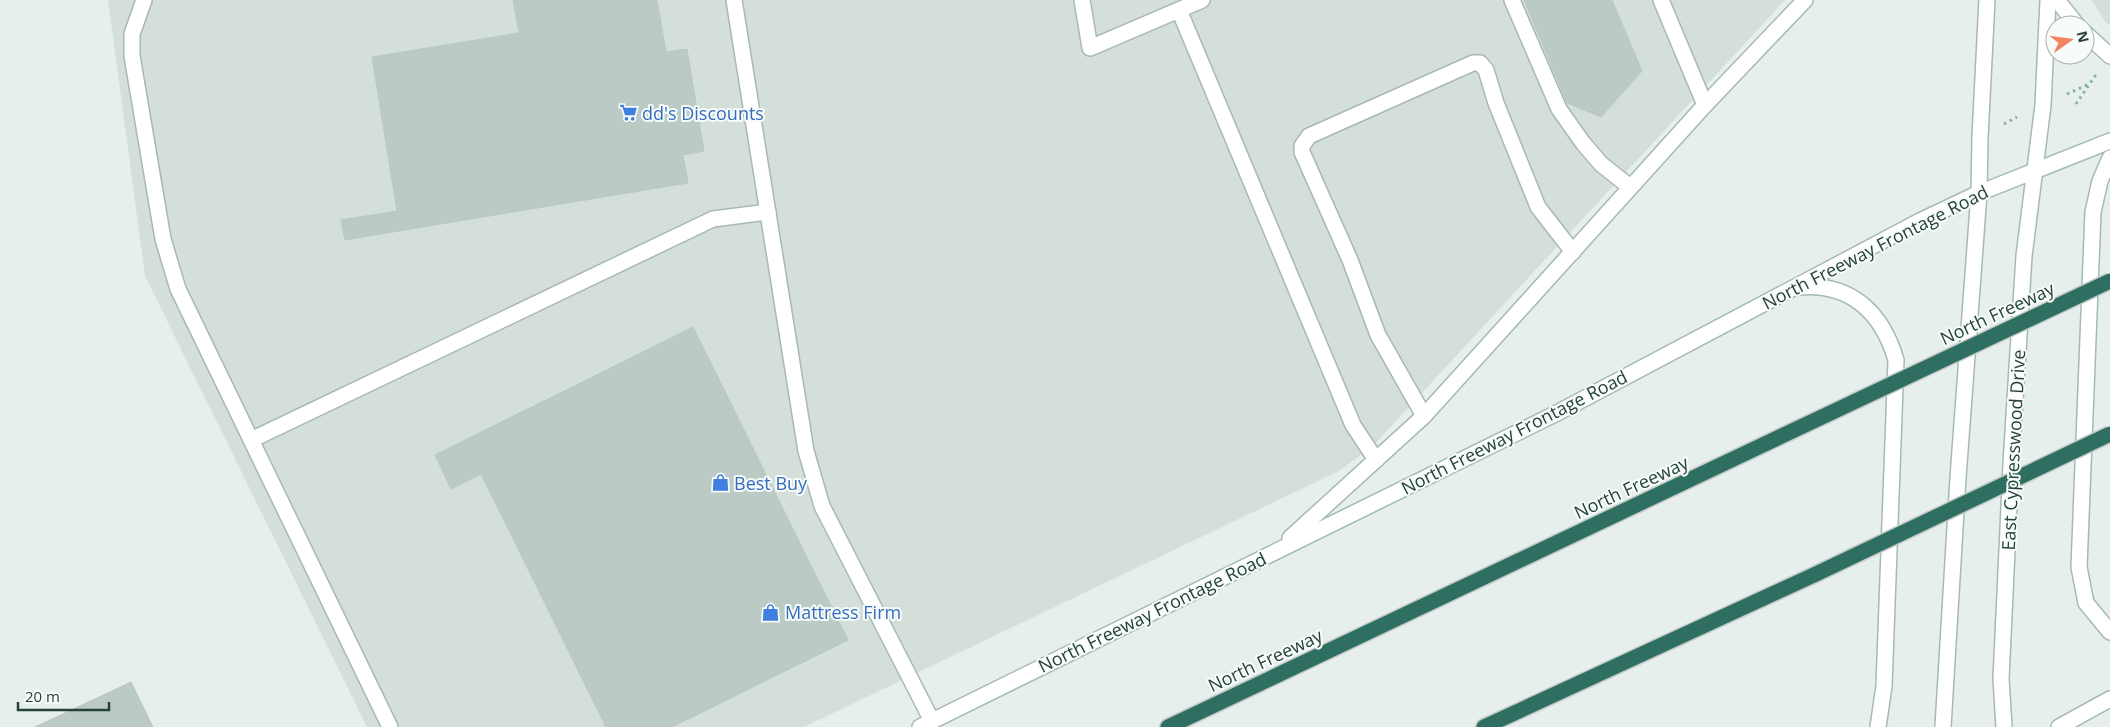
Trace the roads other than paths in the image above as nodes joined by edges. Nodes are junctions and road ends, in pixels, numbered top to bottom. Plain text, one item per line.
1 (144, 0) edge
2 (734, 0) edge
3 (1082, 0) edge
4 (1202, 0) edge
5 (1512, 0) edge
6 (1661, 0) edge
7 (1805, 0) edge
8 (1987, 0) edge
9 (2048, 0) edge
10 (2057, 0) edge
11 (1179, 10) junction
12 (2069, 15) edge
13 (2095, 48) edge
14 (2105, 62) edge
15 (1705, 105) junction
16 (2110, 141) edge
17 (2110, 158) edge
18 (2034, 172) junction
19 (1630, 187) junction
20 (1979, 192) junction
21 (768, 212) junction
22 (1572, 252) junction
23 (2110, 281) edge
24 (1792, 287) junction
25 (1424, 416) junction
26 (2110, 434) edge
27 (251, 440) junction
28 (1376, 460) junction
29 (1278, 549) junction
30 (2110, 632) edge
31 (2110, 699) edge
32 (926, 724) edge
33 (390, 727) edge
34 (1168, 727) edge
35 (1484, 727) edge
36 (1878, 727) edge
37 (1943, 727) edge
38 (2004, 727) edge
39 (2059, 727) edge

1 - 27 main road
2 - 21 main road
3 - 11 main road
4 - 11 main road
5 - 19 main road
6 - 15 main road
7 - 15 main road
8 - 20 main road
9 - 18 main road, East Cypresswood Drive
10 - 12 main road
11 - 28 main road
13 - 14 main road
15 - 19 main road
16 - 18 main road, North Freeway Frontage Road
17 - 30 main road
18 - 20 main road, North Freeway Frontage Road
18 - 38 main road, East Cypresswood Drive
19 - 22 main road
20 - 24 main road, North Freeway Frontage Road
20 - 37 main road
21 - 27 main road
21 - 32 main road
22 - 25 main road
22 - 25 main road
23 - 34 highway, North Freeway, bridge
24 - 29 main road, North Freeway Frontage Road
24 - 36 main road
25 - 28 main road
26 - 35 highway, bridge
27 - 33 main road
28 - 29 main road
29 - 32 main road, North Freeway Frontage Road
31 - 39 main road

